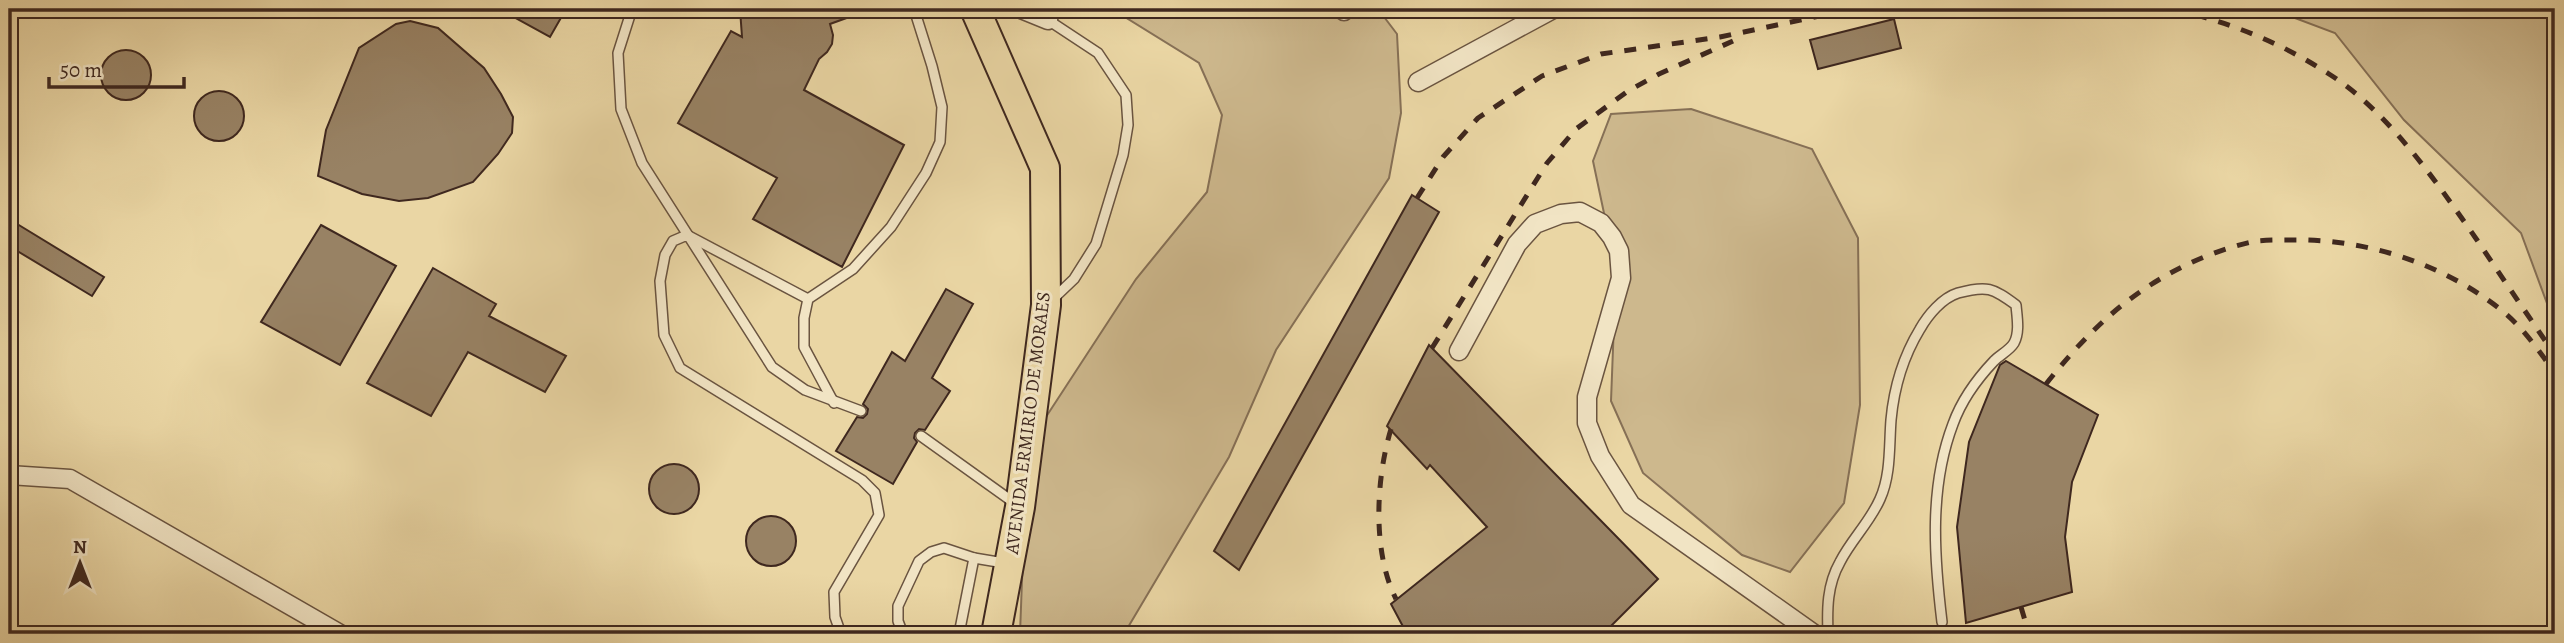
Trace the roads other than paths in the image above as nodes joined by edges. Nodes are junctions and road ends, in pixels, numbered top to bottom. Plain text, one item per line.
1 (632, 9) edge
2 (914, 9) edge
3 (975, 9) edge
4 (1021, 9) edge
5 (1553, 9) edge
6 (1049, 15) edge
7 (1418, 82) dead end
8 (687, 235) junction
9 (808, 299) junction
10 (1046, 305) junction
11 (1459, 351) dead end
12 (834, 402) junction
13 (860, 411) dead end
14 (921, 436) dead end
15 (9, 475) edge
16 (1020, 507) junction
17 (974, 558) junction
18 (1009, 564) junction
19 (1942, 622) dead end
20 (340, 634) edge
21 (842, 634) edge
22 (902, 634) edge
23 (960, 634) edge
24 (996, 634) edge
25 (1814, 634) edge
26 (1828, 634) edge

1 - 8 lane
2 - 9 lane
3 - 10 main road, AVENIDA ERMIRIO DE MORAES
4 - 6 street
5 - 7 street
6 - 10 lane
8 - 9 lane
8 - 12 lane
8 - 21 lane
9 - 12 lane
10 - 16 main road, AVENIDA ERMIRIO DE MORAES
11 - 25 street
12 - 13 lane
14 - 16 lane
15 - 20 street
16 - 18 main road, AVENIDA ERMIRIO DE MORAES
17 - 18 lane
17 - 22 lane
17 - 23 lane
18 - 24 main road, AVENIDA ERMIRIO DE MORAES
19 - 26 lane

